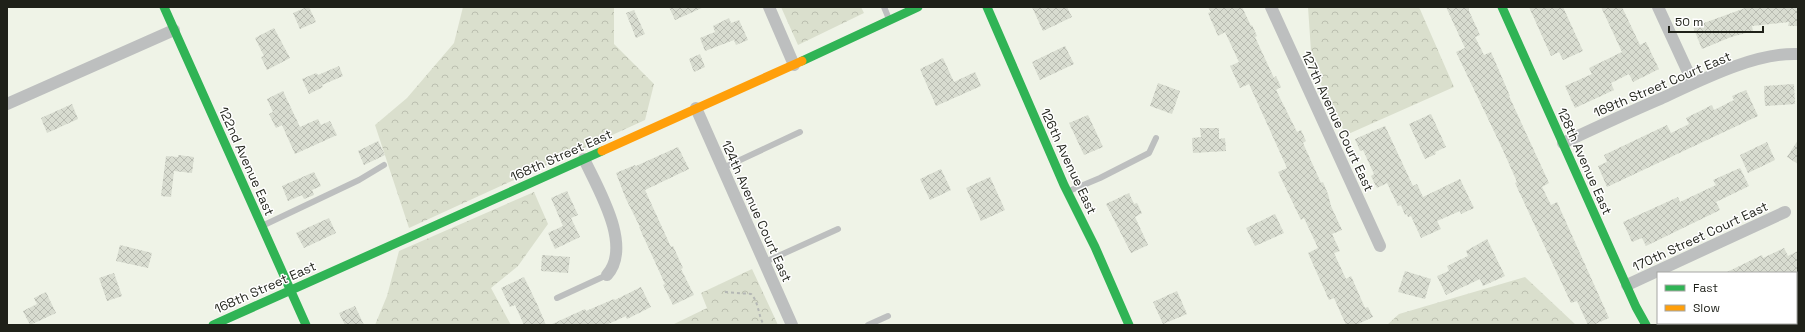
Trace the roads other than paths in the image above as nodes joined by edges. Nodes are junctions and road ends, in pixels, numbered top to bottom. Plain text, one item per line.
1 (164, 7) edge
2 (769, 7) edge
3 (884, 7) edge
4 (918, 7) edge
5 (987, 7) edge
6 (1270, 7) edge
7 (1502, 7) edge
8 (1658, 7) edge
9 (889, 20) junction
10 (174, 30) junction
11 (1798, 54) edge
12 (794, 65) junction
13 (1693, 83) junction
14 (7, 104) edge
15 (696, 108) junction
16 (800, 132) dead end
17 (1156, 138) dead end
18 (1563, 143) junction
19 (584, 159) junction
20 (384, 165) dead end
21 (723, 168) junction
22 (1067, 192) junction
23 (1785, 212) dead end
24 (262, 226) junction
25 (838, 229) dead end
26 (1380, 246) dead end
27 (764, 262) junction
28 (608, 275) joint
29 (1627, 285) junction
30 (290, 290) junction
31 (557, 298) dead end
32 (888, 316) dead end
33 (213, 325) edge
34 (306, 325) edge
35 (792, 325) edge
36 (868, 325) edge
37 (1129, 325) edge
38 (1646, 325) edge

1 - 10 street, 122nd Avenue East
2 - 12 street
3 - 9 lane
4 - 9 street, 168th Street East
5 - 22 street, 126th Avenue East
6 - 26 street, 127th Avenue Court East
7 - 18 street, 128th Avenue East
8 - 13 street
9 - 12 street, 168th Street East
10 - 14 street
10 - 24 street, 122nd Avenue East
11 - 13 street, 169th Street Court East
12 - 15 street, 168th Street East
13 - 18 street, 169th Street Court East
15 - 19 street, 168th Street East
15 - 21 street, 124th Avenue Court East
16 - 21 lane
17 - 22 lane
18 - 29 street, 128th Avenue East
19 - 28 street
19 - 30 street, 168th Street East
20 - 24 lane
21 - 27 street, 124th Avenue Court East
22 - 37 street, 126th Avenue East
23 - 29 street, 170th Street Court East
24 - 30 street, 122nd Avenue East
25 - 27 lane
27 - 35 street, 124th Avenue Court East
28 - 31 lane
29 - 38 street, 128th Avenue East
30 - 33 street, 168th Street East
30 - 34 street, 122nd Avenue East
32 - 36 lane

